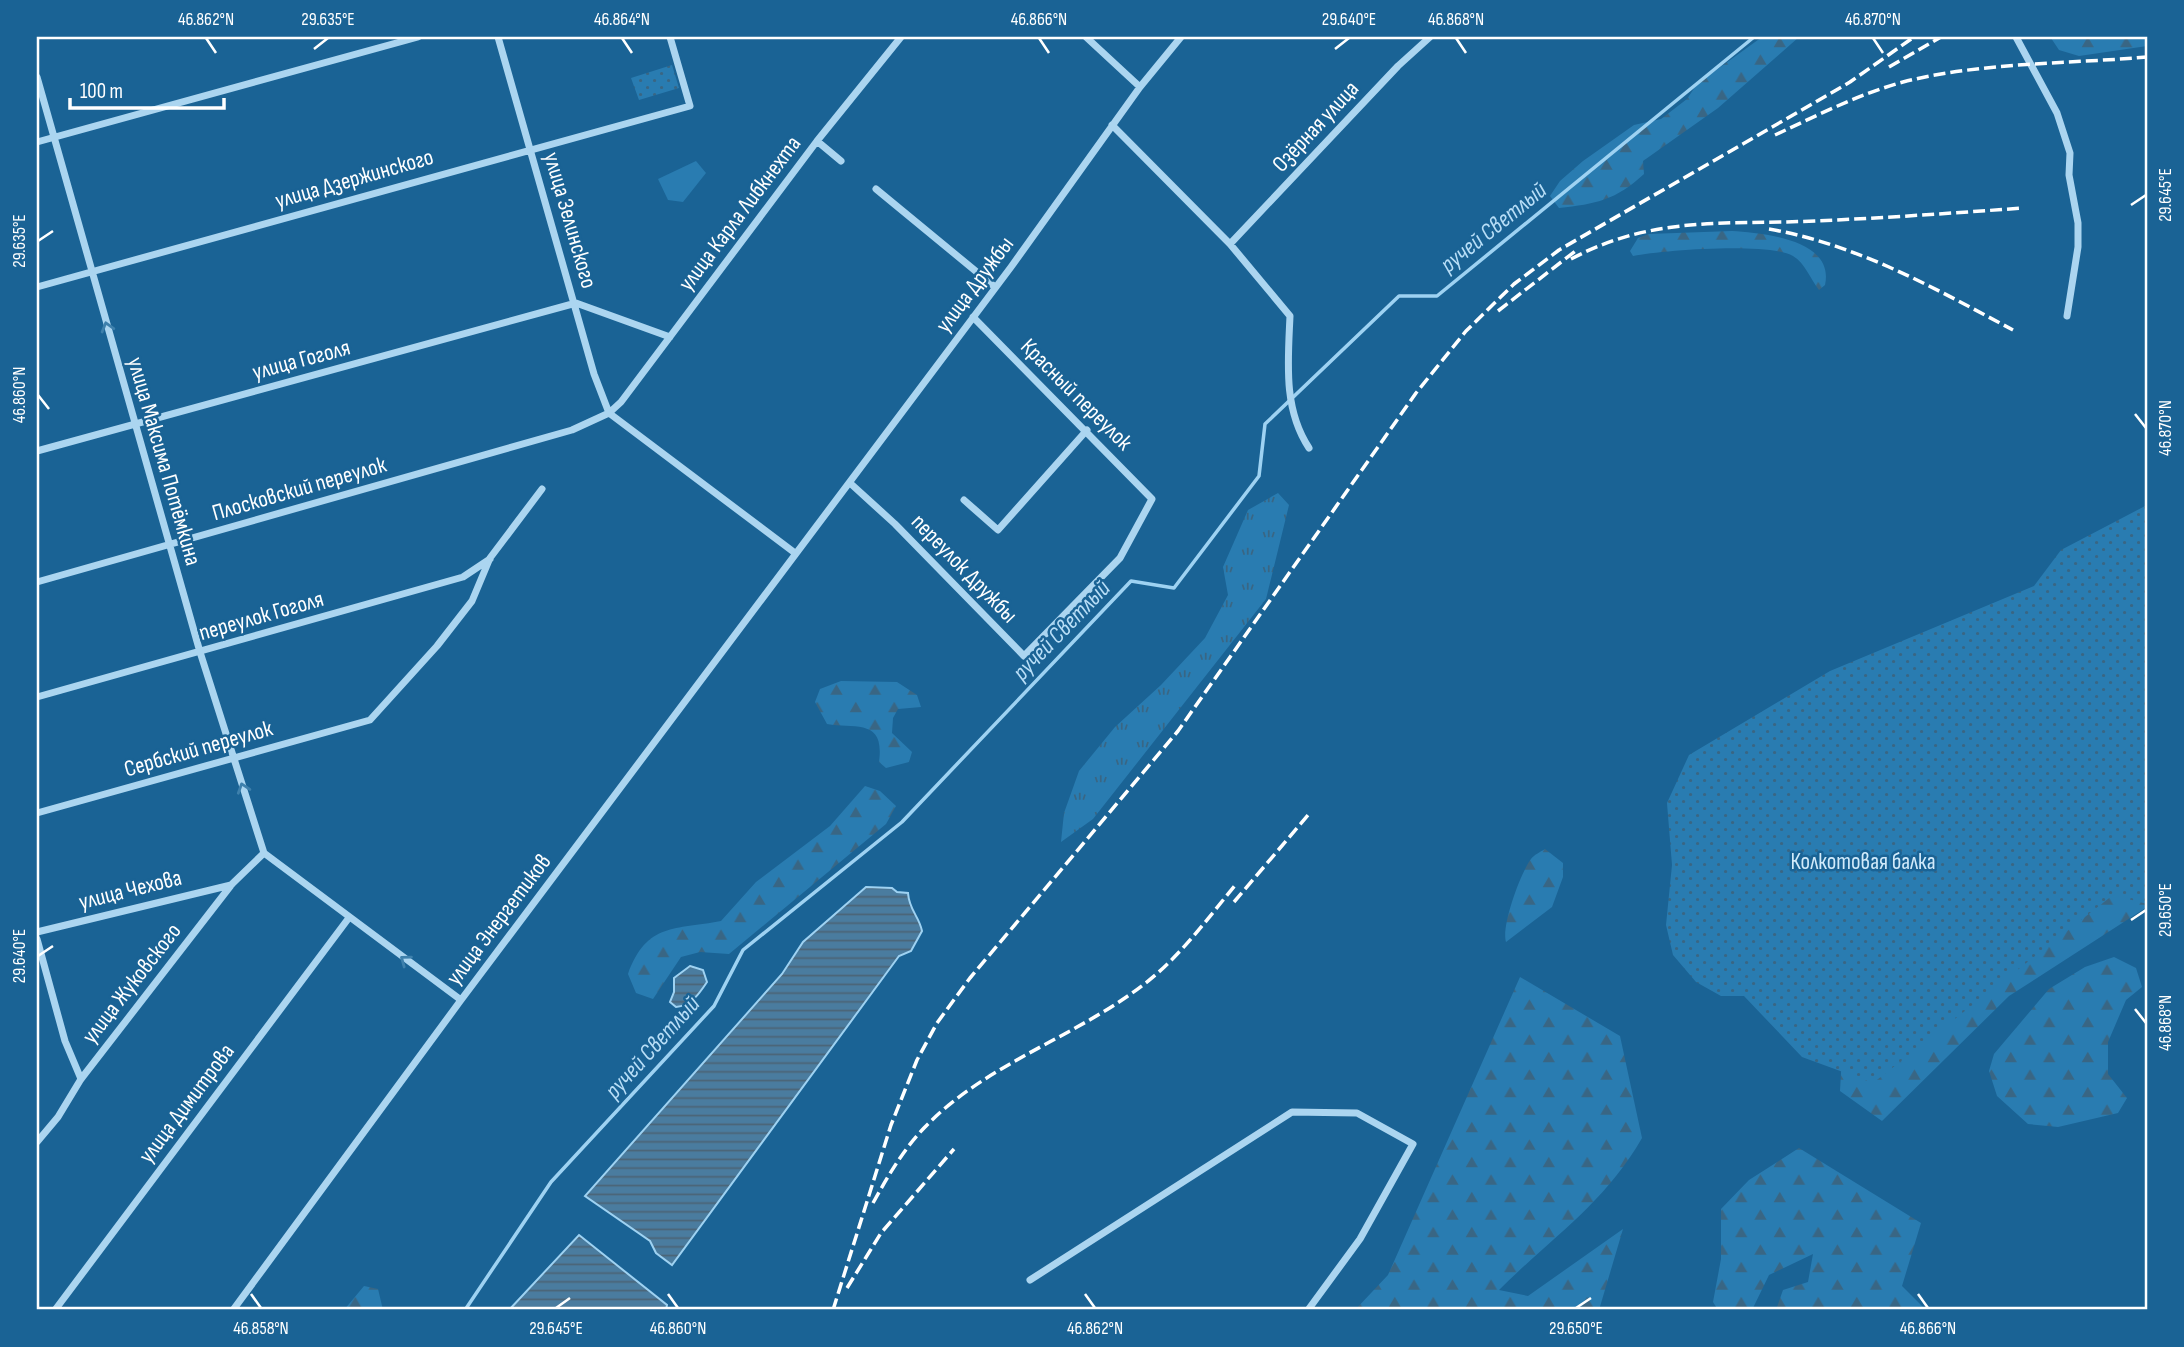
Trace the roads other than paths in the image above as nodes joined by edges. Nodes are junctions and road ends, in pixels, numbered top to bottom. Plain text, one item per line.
1 (418, 37) edge
2 (498, 37) edge
3 (670, 37) edge
4 (901, 37) edge
5 (1086, 37) edge
6 (1181, 37) edge
7 (1430, 37) edge
8 (2016, 37) edge
9 (37, 77) edge
10 (1140, 87) junction
11 (1112, 125) junction
12 (54, 138) junction
13 (817, 141) junction
14 (37, 142) edge
15 (531, 149) junction
16 (841, 161) dead end
17 (876, 189) dead end
18 (1230, 244) junction
19 (92, 271) junction
20 (37, 287) edge
21 (995, 287) junction
22 (576, 303) junction
23 (2067, 316) dead end
24 (973, 317) junction
25 (670, 337) junction
26 (609, 413) junction
27 (134, 425) junction
28 (1087, 430) junction
29 (1309, 449) dead end
30 (37, 451) edge
31 (850, 483) junction
32 (542, 489) dead end
33 (1152, 499) joint
34 (964, 500) dead end
35 (169, 545) junction
36 (795, 553) junction
37 (490, 558) junction
38 (37, 582) edge
39 (200, 652) junction
40 (37, 697) edge
41 (234, 758) junction
42 (37, 813) edge
43 (264, 853) junction
44 (232, 884) junction
45 (348, 919) junction
46 (37, 932) edge
47 (37, 939) edge
48 (461, 1000) junction
49 (81, 1079) junction
50 (37, 1142) edge
51 (1030, 1280) dead end
52 (55, 1310) edge
53 (233, 1310) edge
54 (1308, 1310) edge

1 - 12 street
2 - 15 street, улица Зелинского
3 - 15 street, улица Дзержинского
4 - 13 street, улица Карла Либкнехта
5 - 10 street
6 - 10 street, улица Дружбы
7 - 18 street, Озёрная улица
8 - 23 street
9 - 12 street, улица Максима Потёмкина
10 - 11 street, улица Дружбы
11 - 18 street
11 - 21 street, улица Дружбы
12 - 14 street
12 - 19 street, улица Максима Потёмкина
13 - 16 street
13 - 25 street, улица Карла Либкнехта
15 - 19 street, улица Дзержинского
15 - 22 street, улица Зелинского
17 - 21 street
18 - 29 street
19 - 20 street, улица Дзержинского
27 -> 19 street, улица Максима Потёмкина
21 - 24 street, улица Дружбы
22 - 25 street
22 - 26 street, улица Зелинского
22 - 27 street, улица Гоголя
24 - 28 street, Красный переулок
24 - 31 street, улица Дружбы
25 - 26 street, улица Карла Либкнехта
26 - 35 street, Плосковский переулок
26 - 36 street
27 - 30 street, улица Гоголя
27 - 35 street, улица Максима Потёмкина
28 - 33 street, Красный переулок
28 - 34 street
31 - 33 street, переулок Дружбы
31 - 36 street, улица Дружбы
32 - 37 street
35 - 38 street, Плосковский переулок
35 - 39 street, улица Максима Потёмкина
36 - 48 street, улица Энергетиков
37 - 39 street, переулок Гоголя
37 - 41 street, Сербский переулок
39 - 40 street, переулок Гоголя
39 - 41 street, улица Максима Потёмкина
41 - 42 street, Сербский переулок
43 -> 41 street, улица Максима Потёмкина
43 - 44 street, улица Жуковского
43 - 45 street
44 - 46 street, улица Чехова
44 - 49 street, улица Жуковского
48 -> 45 street
45 - 52 street, улица Димитрова
47 - 49 street
48 - 53 street, улица Энергетиков
49 - 50 street, улица Жуковского
51 - 54 street

